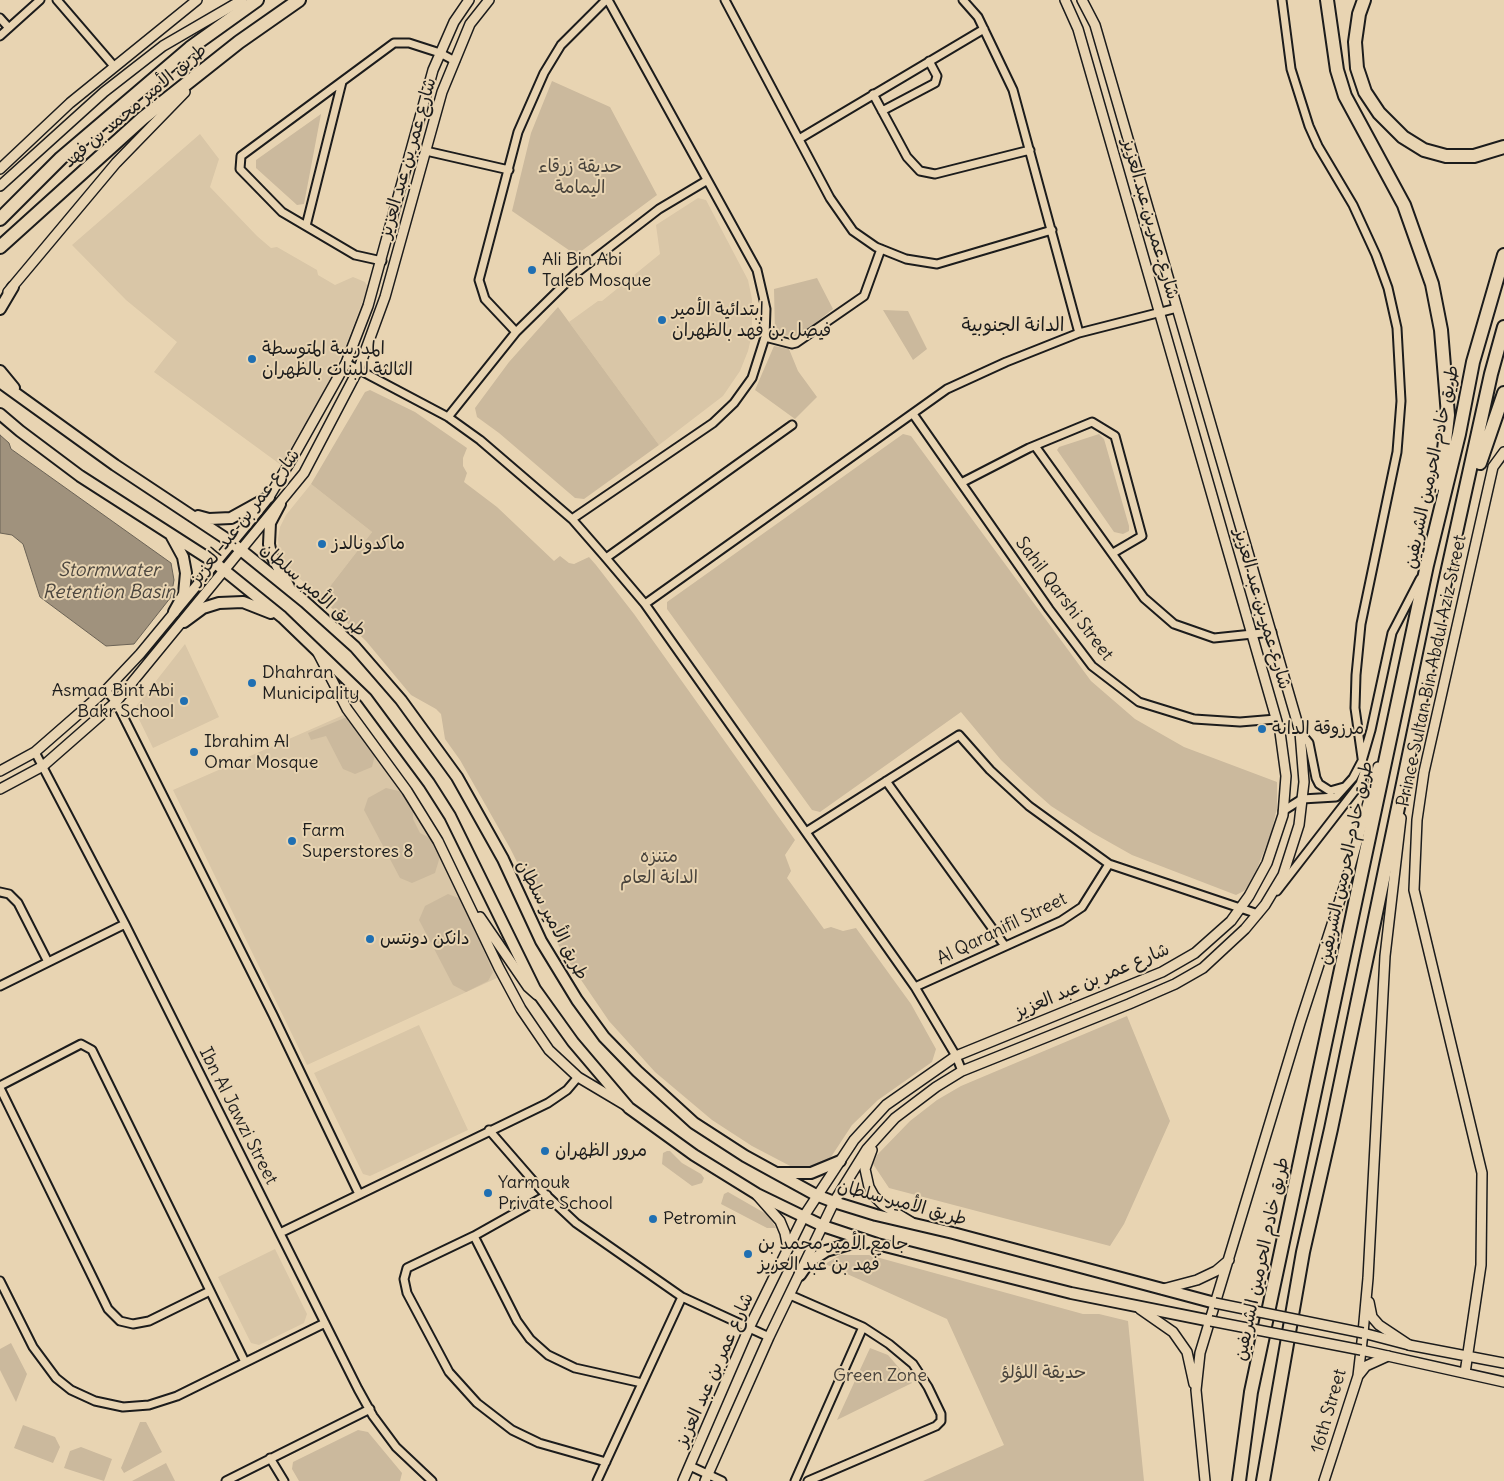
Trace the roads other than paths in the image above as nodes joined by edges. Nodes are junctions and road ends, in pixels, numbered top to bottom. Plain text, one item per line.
1 (40, 0) edge
2 (57, 0) edge
3 (198, 0) edge
4 (242, 0) edge
5 (257, 0) edge
6 (299, 0) edge
7 (470, 0) edge
8 (489, 0) edge
9 (607, 0) edge
10 (725, 0) edge
11 (963, 0) edge
12 (1065, 0) edge
13 (1082, 0) edge
14 (1282, 0) edge
15 (1327, 0) edge
16 (1364, 0) edge
17 (0, 18) edge
18 (9, 28) junction
19 (984, 29) junction
20 (0, 36) edge
21 (240, 42) junction
22 (440, 53) junction
23 (455, 61) junction
24 (930, 61) junction
25 (113, 65) junction
26 (342, 82) junction
27 (873, 94) junction
28 (882, 111) junction
29 (799, 139) junction
30 (1504, 147) edge
31 (1030, 150) junction
32 (426, 151) junction
33 (0, 169) edge
34 (508, 170) junction
35 (706, 181) junction
36 (0, 186) edge
37 (0, 219) edge
38 (306, 226) junction
39 (1052, 230) junction
40 (0, 248) edge
41 (881, 249) junction
42 (1504, 255) edge
43 (382, 260) junction
44 (12, 287) junction
45 (0, 301) edge
46 (1177, 308) junction
47 (0, 310) edge
48 (1160, 313) junction
49 (1504, 327) edge
50 (516, 332) junction
51 (1080, 334) junction
52 (765, 337) junction
53 (346, 363) junction
54 (358, 370) junction
55 (0, 371) edge
56 (0, 382) edge
57 (1504, 393) edge
58 (28, 404) junction
59 (0, 414) edge
60 (913, 414) junction
61 (448, 417) junction
62 (0, 420) edge
63 (792, 425) dead end
64 (20, 431) junction
65 (1036, 446) junction
66 (1504, 452) edge
67 (961, 483) junction
68 (269, 497) junction
69 (280, 504) junction
70 (184, 510) junction
71 (572, 519) junction
72 (1457, 530) junction
73 (171, 534) junction
74 (231, 542) junction
75 (241, 551) junction
76 (1113, 553) junction
77 (606, 558) junction
78 (214, 562) junction
79 (1427, 565) junction
80 (225, 571) junction
81 (290, 590) junction
82 (646, 604) junction
83 (174, 612) junction
84 (282, 617) junction
85 (184, 622) junction
86 (1415, 626) junction
87 (1272, 632) junction
88 (1253, 634) junction
89 (315, 648) junction
90 (106, 690) junction
91 (116, 702) junction
92 (1276, 719) junction
93 (1300, 732) junction
94 (35, 752) junction
95 (1362, 761) junction
96 (42, 766) junction
97 (1407, 766) junction
98 (0, 771) edge
99 (886, 781) junction
100 (1347, 786) junction
101 (0, 789) edge
102 (1302, 799) junction
103 (1283, 811) junction
104 (806, 832) junction
105 (1110, 864) junction
106 (0, 892) edge
107 (464, 894) junction
108 (1265, 905) junction
109 (1241, 906) junction
110 (1258, 914) junction
111 (125, 924) junction
112 (1005, 946) junction
113 (48, 962) junction
114 (0, 986) edge
115 (915, 987) junction
116 (542, 999) junction
117 (956, 1056) junction
118 (962, 1072) junction
119 (578, 1077) junction
120 (0, 1087) edge
121 (629, 1108) junction
122 (489, 1130) junction
123 (884, 1130) junction
124 (840, 1161) junction
125 (775, 1173) junction
126 (756, 1193) junction
127 (359, 1194) junction
128 (547, 1195) junction
129 (816, 1195) junction
130 (834, 1202) junction
131 (804, 1216) junction
132 (913, 1224) junction
133 (823, 1226) junction
134 (280, 1233) junction
135 (474, 1236) junction
136 (869, 1242) junction
137 (788, 1249) junction
138 (1229, 1260) junction
139 (800, 1275) junction
140 (1368, 1278) junction
141 (0, 1281) edge
142 (1162, 1289) junction
143 (210, 1291) junction
144 (790, 1295) junction
145 (682, 1297) junction
146 (1215, 1303) junction
147 (1140, 1309) junction
148 (1211, 1321) junction
149 (325, 1323) junction
150 (863, 1327) junction
151 (749, 1328) junction
152 (1363, 1333) junction
153 (769, 1337) junction
154 (1409, 1345) junction
155 (1361, 1350) junction
156 (1388, 1356) junction
157 (1468, 1356) junction
158 (245, 1362) junction
159 (1504, 1363) edge
160 (1464, 1373) junction
161 (1358, 1376) junction
162 (642, 1382) junction
163 (1504, 1382) edge
164 (1196, 1390) junction
165 (370, 1410) junction
166 (270, 1458) junction
167 (606, 1462) junction
168 (690, 1466) junction
169 (706, 1478) edge
170 (226, 1481) edge
171 (284, 1481) edge
172 (432, 1481) edge
173 (597, 1481) edge
174 (684, 1481) edge
175 (722, 1481) edge
176 (796, 1481) edge
177 (808, 1481) edge
178 (1205, 1481) edge
179 (1239, 1481) edge
180 (1263, 1481) edge
181 (1324, 1481) edge

1 - 18 street
2 - 25 street
3 - 25 street
4 - 36 street
5 - 37 highway, طريق الأمير محمد بن فهد
6 - 21 highway, طريق الأمير محمد بن فهد
7 - 22 street
8 - 23 street, شارع عمر بن عبد العزيز
9 - 34 street
9 - 35 street
10 - 29 street
11 - 19 street
12 - 48 street, شارع عمر بن عبد العزيز
13 - 46 street
14 - 95 street
15 - 79 highway
16 - 30 highway
17 - 18 street
18 - 20 street
19 - 24 street
19 - 31 street
21 - 40 highway, طريق الأمير محمد بن فهد
21 - 44 street
22 - 23 street
22 - 26 street
22 - 43 street
23 - 32 street, شارع عمر بن عبد العزيز
24 - 27 street
24 - 28 street
25 - 33 street
26 - 38 street
26 - 38 street
27 - 28 street
27 - 29 street
28 - 31 street
29 - 41 street
31 - 39 street
32 - 34 street
32 - 54 street, شارع عمر بن عبد العزيز
34 - 50 street
35 - 50 street
35 - 52 street
38 - 43 street
39 - 41 street
39 - 51 street
41 - 52 street
42 - 79 highway, طريق خادم الحرمين الشريفين
43 - 53 street
44 - 45 street
44 - 47 main road
46 - 48 street
46 - 87 street
48 - 51 street
48 - 88 street, شارع عمر بن عبد العزيز
49 - 72 highway, طريق خادم الحرمين الشريفين
50 - 61 street
51 - 60 street
52 - 71 street
53 - 54 street
53 - 68 street
54 - 61 street
54 - 69 street, شارع عمر بن عبد العزيز
55 - 58 main road
56 - 58 main road, طريق الأمير سلطان
57 - 72 highway
58 - 70 main road, طريق الأمير سلطان
59 - 64 main road
60 - 67 street, Sahil Qarshi Street
60 - 82 street
61 - 71 street
62 - 64 main road
63 - 77 street
64 - 73 main road
65 - 67 street
65 - 76 street
65 - 76 street
66 - 157 street, Prince Sultan Bin Abdul Aziz Street
67 - 92 street, Sahil Qarshi Street
68 - 70 main road
68 - 74 street
69 - 75 street, شارع عمر بن عبد العزيز
69 - 81 main road
70 - 74 main road, طريق الأمير سلطان
71 - 77 street
72 - 97 highway, طريق خادم الحرمين الشريفين
73 - 78 main road
73 - 83 main road
74 - 75 main road, طريق الأمير سلطان
74 - 78 street
75 - 80 street, شارع عمر بن عبد العزيز
75 - 81 main road, طريق الأمير سلطان
76 - 88 street
77 - 82 street
78 - 80 main road
78 - 83 street
79 - 86 highway, طريق خادم الحرمين الشريفين
79 - 95 street
80 - 84 main road
80 - 85 street, شارع عمر بن عبد العزيز
81 - 125 main road, طريق الأمير سلطان
82 - 104 street
83 - 90 street
84 - 85 main road
84 - 89 main road
85 - 91 street, شارع عمر بن عبد العزيز
86 - 138 street
86 - 179 highway, طريق خادم الحرمين الشريفين
87 - 88 street
87 - 93 street
88 - 92 street, شارع عمر بن عبد العزيز
89 - 107 street
89 - 116 main road
90 - 91 street
90 - 94 street
91 - 96 street, شارع عمر بن عبد العزيز
91 - 127 street
92 - 103 street, شارع عمر بن عبد العزيز
93 - 100 street
93 - 102 street
94 - 96 street, Ibn Al Jawzi Street
94 - 98 street
95 - 100 street
95 - 108 street
96 - 101 street, شارع عمر بن عبد العزيز
96 - 111 street, Ibn Al Jawzi Street
97 - 140 street
97 - 180 highway, طريق خادم الحرمين الشريفين
99 - 104 street
99 - 105 street
99 - 112 street
100 - 102 street
102 - 103 street
102 - 108 street
103 - 109 street, شارع عمر بن عبد العزيز
104 - 115 street
105 - 109 street
105 - 112 street, Al Qaranifil Street
106 - 113 street
107 - 116 street
107 - 119 street
108 - 110 street
109 - 110 street
109 - 117 street, شارع عمر بن عبد العزيز
110 - 118 street
111 - 113 street
111 - 134 street, Ibn Al Jawzi Street
112 - 115 street, Al Qaranifil Street
113 - 114 street
115 - 117 street
116 - 121 main road
117 - 118 street
117 - 124 street, شارع عمر بن عبد العزيز
118 - 123 street
119 - 121 street
119 - 122 street
120 - 143 street
120 - 143 street
121 - 126 main road
122 - 127 street
122 - 128 street
123 - 130 street
123 - 132 street
124 - 125 main road
124 - 129 street, شارع عمر بن عبد العزيز
125 - 129 main road, طريق الأمير سلطان
126 - 131 main road
126 - 137 street
127 - 134 street
128 - 135 street
128 - 145 street
129 - 130 main road, طريق الأمير سلطان
129 - 131 street, شارع عمر بن عبد العزيز
130 - 132 main road, طريق الأمير سلطان
130 - 133 street
131 - 133 main road
131 - 137 street, شارع عمر بن عبد العزيز
132 - 142 main road, طريق الأمير سلطان
133 - 136 main road
133 - 139 street
134 - 149 street, Ibn Al Jawzi Street
135 - 162 street
135 - 167 street
136 - 139 main road
136 - 147 main road
137 - 151 street, شارع عمر بن عبد العزيز
138 - 142 street
138 - 146 street
139 - 144 street
140 - 152 street, 16th Street
140 - 154 street
141 - 158 street
142 - 146 main road, طريق الأمير سلطان
143 - 158 street
144 - 150 street
144 - 153 street
145 - 151 street
145 - 162 street
146 - 148 street
146 - 152 street, طريق الأمير سلطان, bridge
147 - 148 main road
147 - 164 street
148 - 155 street, bridge
148 - 164 street
149 - 158 street
149 - 165 street, Ibn Al Jawzi Street
150 - 176 street
150 - 177 street
151 - 153 street
151 - 168 street, شارع عمر بن عبد العزيز
152 - 154 street, طريق الأمير سلطان
152 - 155 street, 16th Street
153 - 169 street
154 - 157 street, طريق الأمير سلطان
155 - 156 street
155 - 161 street, 16th Street
156 - 160 street
156 - 161 street
157 - 159 street, طريق الأمير سلطان
157 - 160 street, Prince Sultan Bin Abdul Aziz Street
160 - 163 street
161 - 181 street, 16th Street
162 - 167 street
164 - 178 street
165 - 166 street
165 - 172 street, Ibn Al Jawzi Street
166 - 170 street
166 - 171 street
167 - 173 street
168 - 169 street
168 - 174 street, شارع عمر بن عبد العزيز
169 - 175 street

